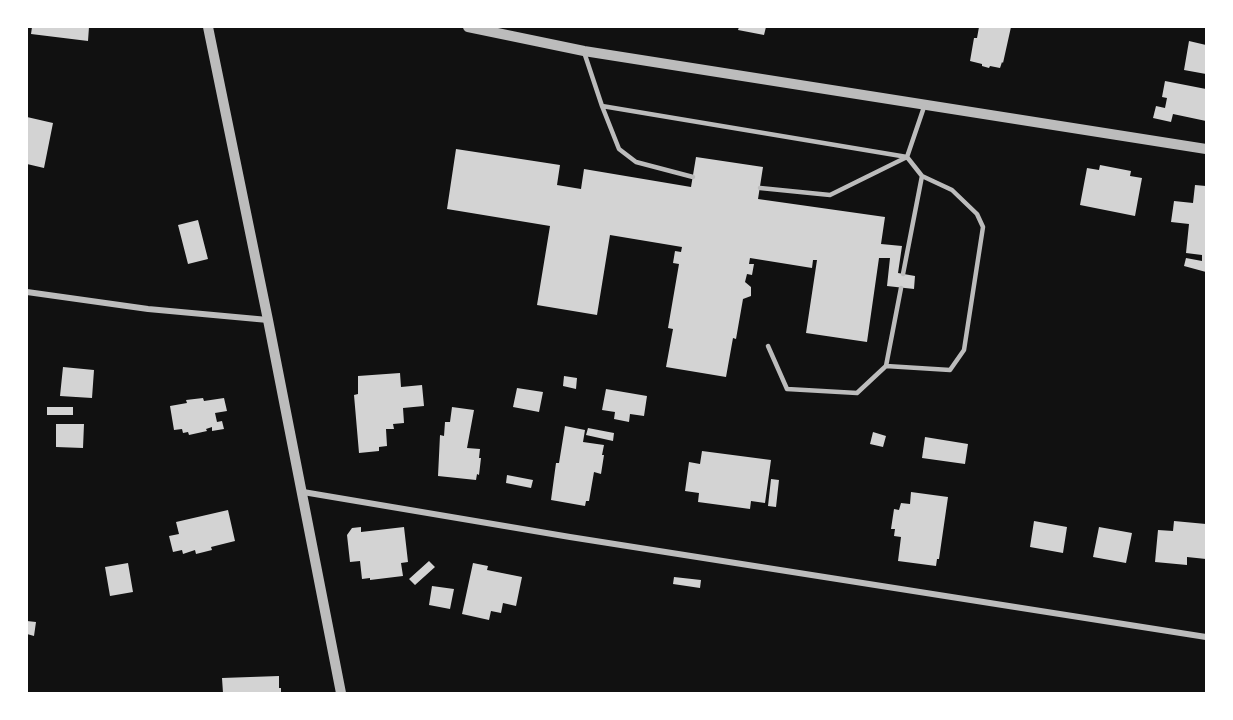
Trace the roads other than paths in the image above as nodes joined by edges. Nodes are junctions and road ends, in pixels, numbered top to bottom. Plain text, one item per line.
1 (208, 27) edge
2 (468, 27) edge
3 (514, 32) edge
4 (584, 51) junction
5 (925, 105) junction
6 (602, 106) junction
7 (1206, 149) edge
8 (908, 157) junction
9 (922, 176) junction
10 (693, 177) dead end
11 (760, 188) dead end
12 (903, 274) dead end
13 (901, 288) dead end
14 (27, 292) edge
15 (268, 320) junction
16 (768, 346) dead end
17 (886, 366) junction
18 (303, 492) junction
19 (1206, 637) edge
20 (341, 693) edge

1 - 15 street
2 - 3 street
3 - 4 street
4 - 5 street
4 - 6 lane
5 - 7 street
5 - 8 lane
6 - 8 lane
6 - 10 lane
8 - 9 lane
8 - 11 lane
9 - 12 lane
9 - 17 lane
13 - 17 lane
14 - 15 street
15 - 18 street
16 - 17 lane
18 - 19 street
18 - 20 street

